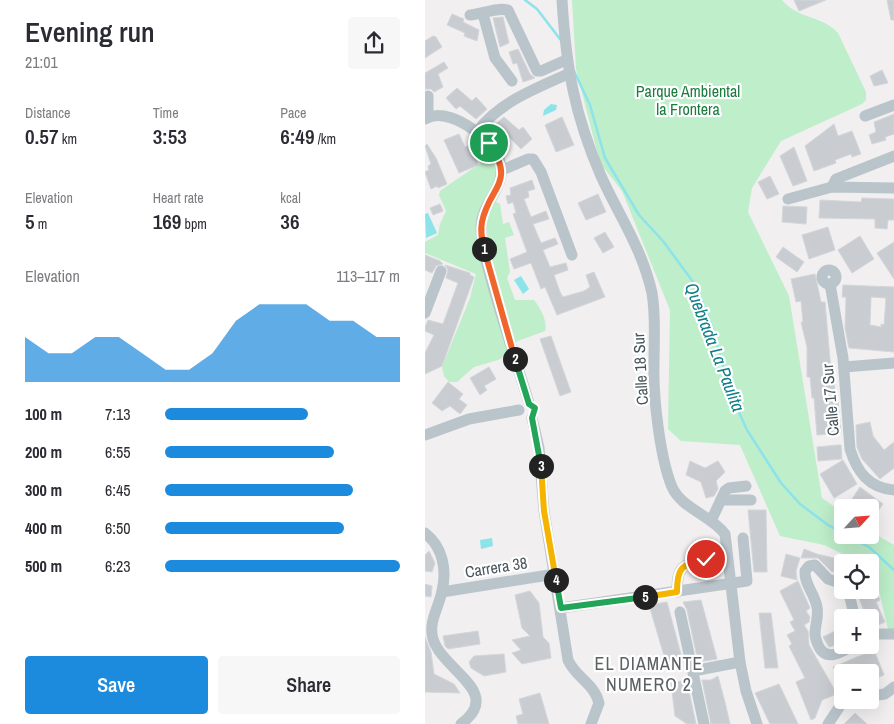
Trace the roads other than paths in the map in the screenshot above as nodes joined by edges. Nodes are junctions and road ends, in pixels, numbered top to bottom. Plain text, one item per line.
1 (562, 0) edge
2 (483, 14) junction
3 (470, 15) dead end
4 (566, 60) junction
5 (568, 74) junction
6 (512, 81) dead end
7 (428, 96) dead end
8 (894, 105) edge
9 (865, 116) dead end
10 (427, 118) edge
11 (477, 132) junction
12 (894, 156) edge
13 (502, 170) junction
14 (832, 187) junction
15 (894, 188) edge
16 (788, 199) dead end
17 (572, 255) dead end
18 (441, 271) dead end
19 (830, 284) dead end
20 (425, 313) edge
21 (894, 363) edge
22 (844, 367) junction
23 (524, 407) junction
24 (425, 435) edge
25 (746, 486) dead end
26 (894, 490) edge
27 (721, 500) junction
28 (751, 500) dead end
29 (711, 520) junction
30 (425, 533) edge
31 (743, 538) dead end
32 (706, 559) dead end
33 (555, 574) junction
34 (834, 581) edge
35 (730, 584) junction
36 (442, 592) junction
37 (677, 592) junction
38 (561, 608) junction
39 (679, 612) dead end
40 (879, 634) edge
41 (894, 634) edge
42 (835, 654) edge
43 (740, 662) junction
44 (693, 671) junction
45 (894, 687) edge
46 (879, 695) edge
47 (838, 709) edge
48 (461, 724) edge
49 (591, 724) edge
50 (704, 724) edge
51 (757, 724) edge
52 (828, 724) edge

1 - 4 street, Calle 18 Sur
2 - 3 street
2 - 4 street
2 - 6 street
4 - 5 street, Calle 18 Sur
5 - 11 street
5 - 29 street, Calle 18 Sur
7 - 10 street
8 - 9 street
10 - 11 street
11 - 13 street
12 - 14 street
13 - 17 street
13 - 23 street
14 - 15 street
14 - 16 street
18 - 20 street
19 - 22 street, Calle 17 Sur
21 - 22 street
22 - 26 street, Calle 17 Sur
23 - 24 street
23 - 33 street
25 - 27 street
27 - 28 street
27 - 29 street
29 - 35 street, Calle 18 Sur
30 - 36 street
31 - 35 street
32 - 37 street
33 - 36 street, Carrera 38
33 - 38 street
34 - 42 street
35 - 37 street
35 - 43 street, Calle 18 Sur
36 - 48 street
37 - 38 street
38 - 49 street
39 - 44 street
40 - 41 street
43 - 44 street
43 - 51 street, Calle 18 Sur
44 - 50 street
45 - 46 street
47 - 52 street

